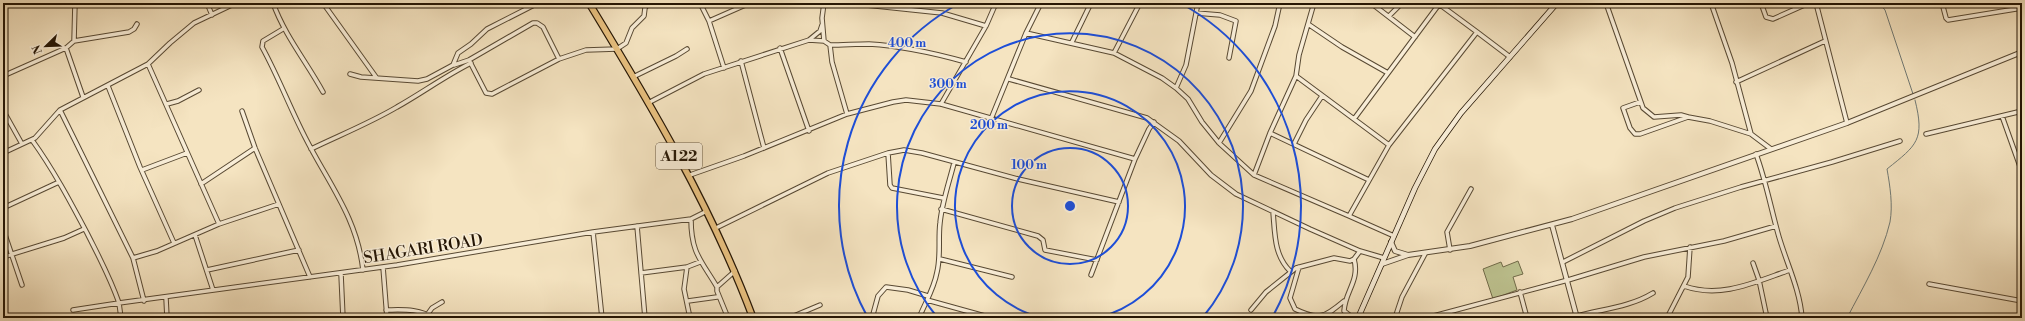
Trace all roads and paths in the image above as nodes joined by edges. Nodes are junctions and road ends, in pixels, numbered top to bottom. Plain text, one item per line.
1 (75, 3) edge
2 (207, 3) edge
3 (236, 3) edge
4 (273, 3) edge
5 (323, 3) edge
6 (538, 3) edge
7 (589, 3) edge
8 (649, 3) edge
9 (700, 3) edge
10 (750, 3) edge
11 (824, 3) edge
12 (846, 3) edge
13 (903, 3) edge
14 (996, 3) edge
15 (1041, 3) edge
16 (1091, 3) edge
17 (1140, 3) edge
18 (1198, 3) edge
19 (1280, 3) edge
20 (1314, 3) edge
21 (1370, 3) edge
22 (1402, 3) edge
23 (1440, 3) edge
24 (1557, 3) edge
25 (1606, 3) edge
26 (1711, 3) edge
27 (1761, 3) edge
28 (1809, 3) edge
29 (1816, 3) edge
30 (868, 4) edge
31 (1942, 4) edge
32 (885, 5) edge
33 (901, 8) junction
34 (2022, 8) edge
35 (1196, 13) junction
36 (212, 15) junction
37 (1388, 16) junction
38 (709, 21) junction
39 (137, 24) dead end
40 (822, 24) junction
41 (1308, 24) junction
42 (986, 26) junction
43 (283, 29) junction
44 (1026, 32) junction
45 (1477, 32) junction
46 (1415, 37) junction
47 (808, 40) junction
48 (74, 41) junction
49 (824, 41) junction
50 (1825, 41) junction
51 (1072, 42) junction
52 (830, 46) junction
53 (66, 48) junction
54 (780, 48) junction
55 (617, 49) junction
56 (687, 49) dead end
57 (2022, 52) edge
58 (1114, 53) junction
59 (1510, 57) junction
60 (1229, 58) dead end
61 (559, 59) junction
62 (470, 61) junction
63 (741, 61) junction
64 (966, 62) junction
65 (148, 64) junction
66 (453, 65) junction
67 (724, 68) junction
68 (1388, 73) junction
69 (350, 74) dead end
70 (3, 76) edge
71 (1296, 76) junction
72 (376, 77) junction
73 (633, 77) junction
74 (1009, 78) junction
75 (1736, 82) junction
76 (108, 86) junction
77 (1176, 88) junction
78 (199, 90) dead end
79 (323, 92) dead end
80 (1322, 96) junction
81 (83, 97) junction
82 (1640, 102) junction
83 (648, 103) junction
84 (166, 104) junction
85 (941, 104) junction
86 (3, 110) edge
87 (60, 110) junction
88 (2022, 110) edge
89 (242, 111) dead end
90 (847, 114) junction
91 (2002, 116) junction
92 (1688, 117) junction
93 (991, 119) junction
94 (1354, 119) junction
95 (1154, 122) junction
96 (1847, 123) junction
97 (809, 131) junction
98 (1270, 133) junction
99 (1752, 134) junction
100 (1926, 134) dead end
101 (32, 140) junction
102 (1900, 141) dead end
103 (1219, 142) junction
104 (22, 144) junction
105 (1294, 144) junction
106 (1389, 145) junction
107 (255, 148) junction
108 (764, 148) junction
109 (311, 149) junction
110 (1771, 149) junction
111 (3, 153) edge
112 (187, 153) junction
113 (888, 153) junction
114 (1756, 154) junction
115 (1135, 159) junction
116 (954, 163) junction
117 (142, 170) junction
118 (2022, 172) edge
119 (1254, 175) junction
120 (690, 176) junction
121 (1369, 180) junction
122 (1766, 180) junction
123 (59, 182) junction
124 (201, 184) junction
125 (1471, 190) dead end
126 (943, 198) junction
127 (1120, 202) junction
128 (279, 204) junction
129 (3, 208) edge
130 (942, 209) junction
131 (707, 211) junction
132 (1273, 212) junction
133 (1349, 216) junction
134 (691, 219) junction
135 (219, 224) junction
136 (1552, 225) junction
137 (637, 226) junction
138 (1776, 226) junction
139 (716, 228) junction
140 (3, 229) edge
141 (84, 229) junction
142 (594, 232) junction
143 (195, 235) junction
144 (1394, 236) junction
145 (1391, 242) junction
146 (174, 243) junction
147 (1690, 247) junction
148 (298, 250) junction
149 (1450, 250) junction
150 (1360, 251) junction
151 (1424, 254) junction
152 (13, 255) junction
153 (1408, 255) junction
154 (3, 257) edge
155 (133, 258) junction
156 (1384, 258) junction
157 (940, 259) junction
158 (1354, 259) junction
159 (1097, 260) junction
160 (700, 262) junction
161 (1563, 262) junction
162 (1753, 263) dead end
163 (1382, 264) junction
164 (383, 267) junction
165 (687, 267) junction
166 (1299, 267) junction
167 (207, 270) junction
168 (363, 270) junction
169 (1790, 270) junction
170 (735, 271) junction
171 (1290, 271) junction
172 (640, 273) junction
173 (341, 274) junction
174 (1091, 275) dead end
175 (310, 277) junction
176 (1012, 277) dead end
177 (1568, 280) junction
178 (1759, 280) junction
179 (1929, 284) dead end
180 (22, 285) dead end
181 (1684, 286) junction
182 (717, 287) junction
183 (213, 290) junction
184 (1520, 292) junction
185 (1653, 293) dead end
186 (717, 297) junction
187 (166, 298) junction
188 (928, 298) junction
189 (144, 301) junction
190 (688, 301) junction
191 (1344, 301) junction
192 (2022, 301) edge
193 (442, 302) dead end
194 (119, 303) junction
195 (820, 305) dead end
196 (73, 310) dead end
197 (386, 310) junction
198 (1251, 310) dead end
199 (427, 314) junction
200 (1577, 317) edge
201 (121, 318) edge
202 (167, 318) edge
203 (343, 318) edge
204 (387, 318) edge
205 (431, 318) edge
206 (602, 318) edge
207 (645, 318) edge
208 (690, 318) edge
209 (728, 318) edge
210 (753, 318) edge
211 (789, 318) edge
212 (872, 318) edge
213 (918, 318) edge
214 (992, 318) edge
215 (1353, 318) edge
216 (1358, 318) edge
217 (1395, 318) edge
218 (1426, 318) edge
219 (1527, 318) edge
220 (1667, 318) edge
221 (1767, 318) edge
222 (1802, 318) edge

1 - 48 street
2 - 36 street
3 - 36 street
4 - 43 street
5 - 72 street
6 - 66 street
7 - 55 highway, A122
8 - 55 street
9 - 38 street
10 - 38 street
11 - 40 street
12 - 30 street
13 - 33 street
14 - 42 street
15 - 44 street
16 - 51 street
17 - 58 street
18 - 35 street
19 - 103 street
20 - 41 street
21 - 37 street
22 - 37 street
23 - 45 street
23 - 46 street
24 - 59 main road
25 - 82 street
26 - 75 street
27 - 28 street
29 - 50 street
30 - 32 street
31 - 34 street
32 - 33 street
33 - 42 street
35 - 60 street
35 - 77 street
36 - 65 street
37 - 46 street
38 - 67 street
39 - 48 street
40 - 47 street
40 - 49 street
41 - 68 street
41 - 71 street
42 - 64 street
43 - 79 street
43 - 109 street
44 - 51 street
44 - 74 street
45 - 59 street
45 - 106 street
46 - 68 street
47 - 49 street
47 - 54 street
48 - 53 street
49 - 52 street
50 - 75 street
50 - 96 street
51 - 58 street
52 - 64 street
52 - 90 street
53 - 70 street
53 - 81 street
54 - 63 street
54 - 97 street
55 - 61 street
55 - 73 highway, A122
56 - 73 street
57 - 96 street
58 - 77 street
59 - 144 main road
61 - 62 street
61 - 62 street
62 - 66 street
62 - 109 street
63 - 67 street
63 - 108 street
64 - 85 street
65 - 76 street
65 - 84 street
66 - 72 street
67 - 83 street
68 - 94 street
69 - 72 street
71 - 80 street
71 - 98 street
73 - 83 highway, A122
74 - 93 street
74 - 95 street
75 - 99 street
76 - 81 street
76 - 117 street
77 - 103 street
78 - 84 street
80 - 94 street
80 - 105 street
81 - 87 street
82 - 92 street
82 - 92 street
83 - 120 highway, A122
84 - 112 street
85 - 90 street
85 - 93 street
86 - 104 street
87 - 101 street
87 - 155 street
88 - 91 street
89 - 107 street
90 - 97 street
91 - 100 street
91 - 118 street
92 - 99 street
93 - 115 street
94 - 106 street
95 - 115 street
95 - 132 street
96 - 110 street
97 - 108 street
98 - 105 street
98 - 119 street
99 - 110 street
101 - 104 street
101 - 123 street
102 - 122 street
103 - 119 street
104 - 111 street
105 - 121 street
106 - 121 street
107 - 124 street
107 - 128 street
108 - 120 street
109 - 168 street
110 - 114 street
112 - 117 street
112 - 124 street
113 - 116 street
113 - 126 street
113 - 139 street
114 - 122 street
114 - 136 street
115 - 127 street
116 - 126 street
116 - 127 street
117 - 146 street
119 - 133 street
120 - 131 highway, A122
121 - 133 street
122 - 138 street
122 - 161 street
123 - 129 street
123 - 141 street
124 - 135 street
125 - 149 street
126 - 130 street
127 - 159 street
128 - 135 street
128 - 148 street
130 - 157 street
130 - 159 street
131 - 134 street, SHAGARI ROAD
131 - 139 highway, A122
132 - 150 street
132 - 171 street
133 - 144 street
134 - 137 street, SHAGARI ROAD
134 - 160 street
135 - 143 street
136 - 149 street
136 - 161 street
137 - 142 street, SHAGARI ROAD
137 - 172 street
138 - 147 street
138 - 169 street
139 - 170 highway, A122
140 - 152 street
141 - 152 street
141 - 194 street
142 - 164 street, SHAGARI ROAD
142 - 206 street
143 - 146 street
143 - 167 street
144 - 145 main road
145 - 153 street
145 - 156 main road
146 - 155 street
147 - 177 street
147 - 181 street
148 - 167 street
148 - 175 street
149 - 151 street
150 - 156 street
150 - 158 street
151 - 153 street
151 - 217 street
152 - 154 street
152 - 180 street
153 - 163 street
155 - 189 street
156 - 163 main road
157 - 176 street
157 - 188 street
158 - 166 street
158 - 191 street
159 - 174 street
160 - 165 street
160 - 182 street
161 - 177 street
162 - 178 street
163 - 216 main road
164 - 168 street, SHAGARI ROAD
164 - 197 street
165 - 172 street
165 - 190 street
166 - 171 street
166 - 191 street
167 - 183 street
168 - 173 street, SHAGARI ROAD
169 - 178 street
169 - 222 street
170 - 182 street
170 - 210 highway, A122
171 - 198 street
172 - 207 street
173 - 175 street, SHAGARI ROAD
173 - 203 street
175 - 183 street, SHAGARI ROAD
177 - 184 street
177 - 200 street
178 - 181 street
178 - 221 street
179 - 192 street
181 - 220 street
182 - 186 street
183 - 187 street, SHAGARI ROAD
184 - 218 street
184 - 219 street
185 - 200 street
186 - 190 street
186 - 209 street
187 - 189 street, SHAGARI ROAD
187 - 202 street
188 - 212 street
188 - 213 street
188 - 214 street
189 - 194 street, SHAGARI ROAD
190 - 208 street
191 - 215 street
193 - 199 street
194 - 196 street, SHAGARI ROAD
194 - 201 street
195 - 211 street
197 - 199 street
197 - 204 street
199 - 205 street

